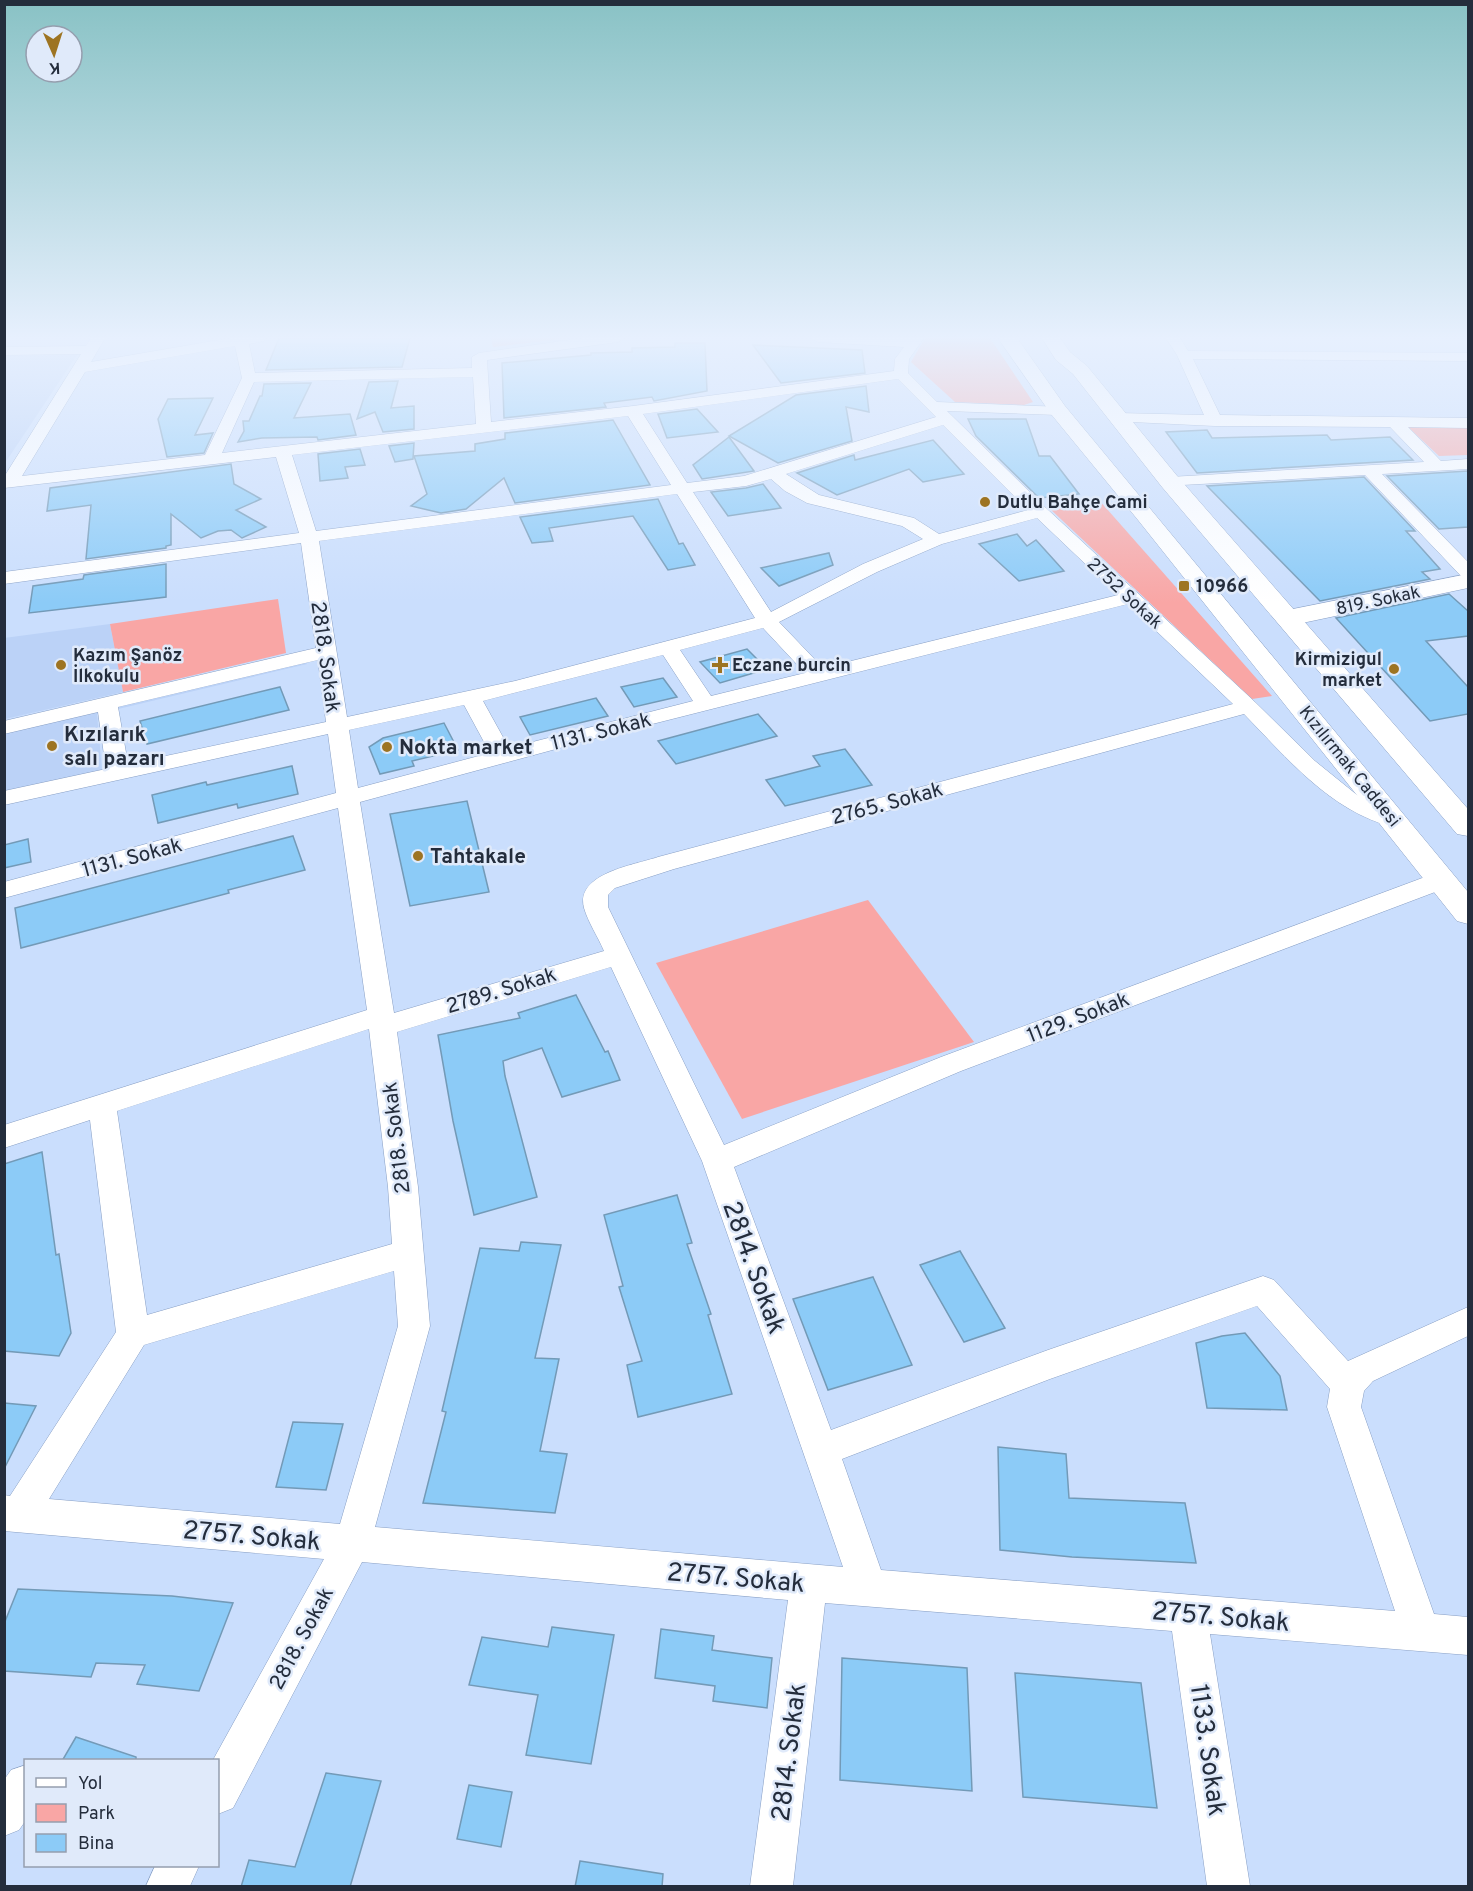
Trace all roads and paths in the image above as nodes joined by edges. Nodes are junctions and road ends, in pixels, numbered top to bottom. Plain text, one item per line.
1 (43, 426) edge
2 (227, 426) edge
3 (499, 426) edge
4 (643, 426) edge
5 (903, 426) edge
6 (953, 426) edge
7 (1072, 426) edge
8 (1124, 426) edge
9 (1398, 426) edge
10 (484, 428) joint
11 (282, 450) junction
12 (212, 458) junction
13 (1468, 464) edge
14 (1436, 465) junction
15 (1368, 469) junction
16 (773, 472) junction
17 (7, 482) edge
18 (1170, 483) junction
19 (681, 488) junction
20 (1040, 512) junction
21 (309, 536) junction
22 (936, 540) junction
23 (1468, 572) edge
24 (4, 578) edge
25 (1468, 581) edge
26 (1130, 598) junction
27 (1288, 618) junction
28 (767, 621) junction
29 (668, 647) junction
30 (325, 652) junction
31 (819, 676) junction
32 (470, 697) junction
33 (107, 703) junction
34 (706, 704) junction
35 (1248, 706) junction
36 (336, 726) junction
37 (4, 728) edge
38 (503, 757) junction
39 (118, 774) junction
40 (4, 798) edge
41 (348, 799) junction
42 (1393, 820) junction
43 (1468, 827) edge
44 (1442, 880) junction
45 (4, 890) edge
46 (1468, 913) edge
47 (620, 955) junction
48 (382, 1021) junction
49 (102, 1105) junction
50 (4, 1137) edge
51 (717, 1161) junction
52 (408, 1253) junction
53 (1468, 1321) edge
54 (133, 1334) junction
55 (1348, 1385) junction
56 (821, 1450) junction
57 (12, 1514) edge
58 (352, 1544) junction
59 (809, 1583) junction
60 (868, 1587) junction
61 (1188, 1613) junction
62 (1421, 1634) junction
63 (1468, 1636) edge
64 (24, 1788) edge
65 (219, 1791) edge
66 (4, 1815) edge
67 (177, 1867) edge
68 (167, 1887) edge
69 (771, 1887) edge
70 (1229, 1887) edge

1 - 17 street
2 - 12 street
3 - 10 street
4 - 19 street
5 - 16 street
6 - 20 street, 2752 Sokak
7 - 42 main road, Kızılırmak Caddesi
8 - 18 main road
9 - 14 street
10 - 11 street
11 - 12 street
11 - 21 street, 2818. Sokak
12 - 17 street
13 - 14 street
14 - 15 street
15 - 18 street
15 - 23 street
16 - 19 street
16 - 22 street
18 - 27 main road
19 - 21 street
19 - 28 street
20 - 22 street
20 - 26 street, 2752 Sokak
21 - 24 street
21 - 30 street, 2818. Sokak
22 - 28 street
25 - 27 main road, 819. Sokak
26 - 31 street, 1131. Sokak
26 - 35 street, 2752 Sokak
27 - 43 main road
28 - 29 street
28 - 31 street
29 - 32 street
29 - 34 street
30 - 33 street
30 - 36 street, 2818. Sokak
31 - 34 street, 1131. Sokak
32 - 36 street
32 - 38 street
33 - 37 street
33 - 39 street
34 - 38 street, 1131. Sokak
35 - 42 street, 2752 Sokak
35 - 47 street, 2765. Sokak
36 - 39 street
36 - 41 street, 2818. Sokak
38 - 41 street, 1131. Sokak
39 - 40 street
41 - 45 street, 1131. Sokak
41 - 48 street, 2818. Sokak
42 - 44 main road, Kızılırmak Caddesi
44 - 46 main road, Kızılırmak Caddesi
44 - 51 street, 1129. Sokak
47 - 48 street, 2789. Sokak
47 - 51 street, 2814. Sokak
48 - 49 street, 2789. Sokak
48 - 52 street, 2818. Sokak
49 - 50 street, 2789. Sokak
49 - 54 street
51 - 56 street, 2814. Sokak
52 - 54 street
52 - 58 street, 2818. Sokak
53 - 55 street
54 - 57 street
55 - 56 street
55 - 62 street
56 - 60 street, 2814. Sokak
57 - 58 street, 2757. Sokak
58 - 59 street, 2757. Sokak
58 - 65 street, 2818. Sokak
59 - 60 street, 2757. Sokak
59 - 69 street, 2814. Sokak
60 - 61 street, 2757. Sokak
61 - 62 street, 2757. Sokak
61 - 70 street, 1133. Sokak
62 - 63 street, 2757. Sokak
64 - 66 street
67 - 68 street

